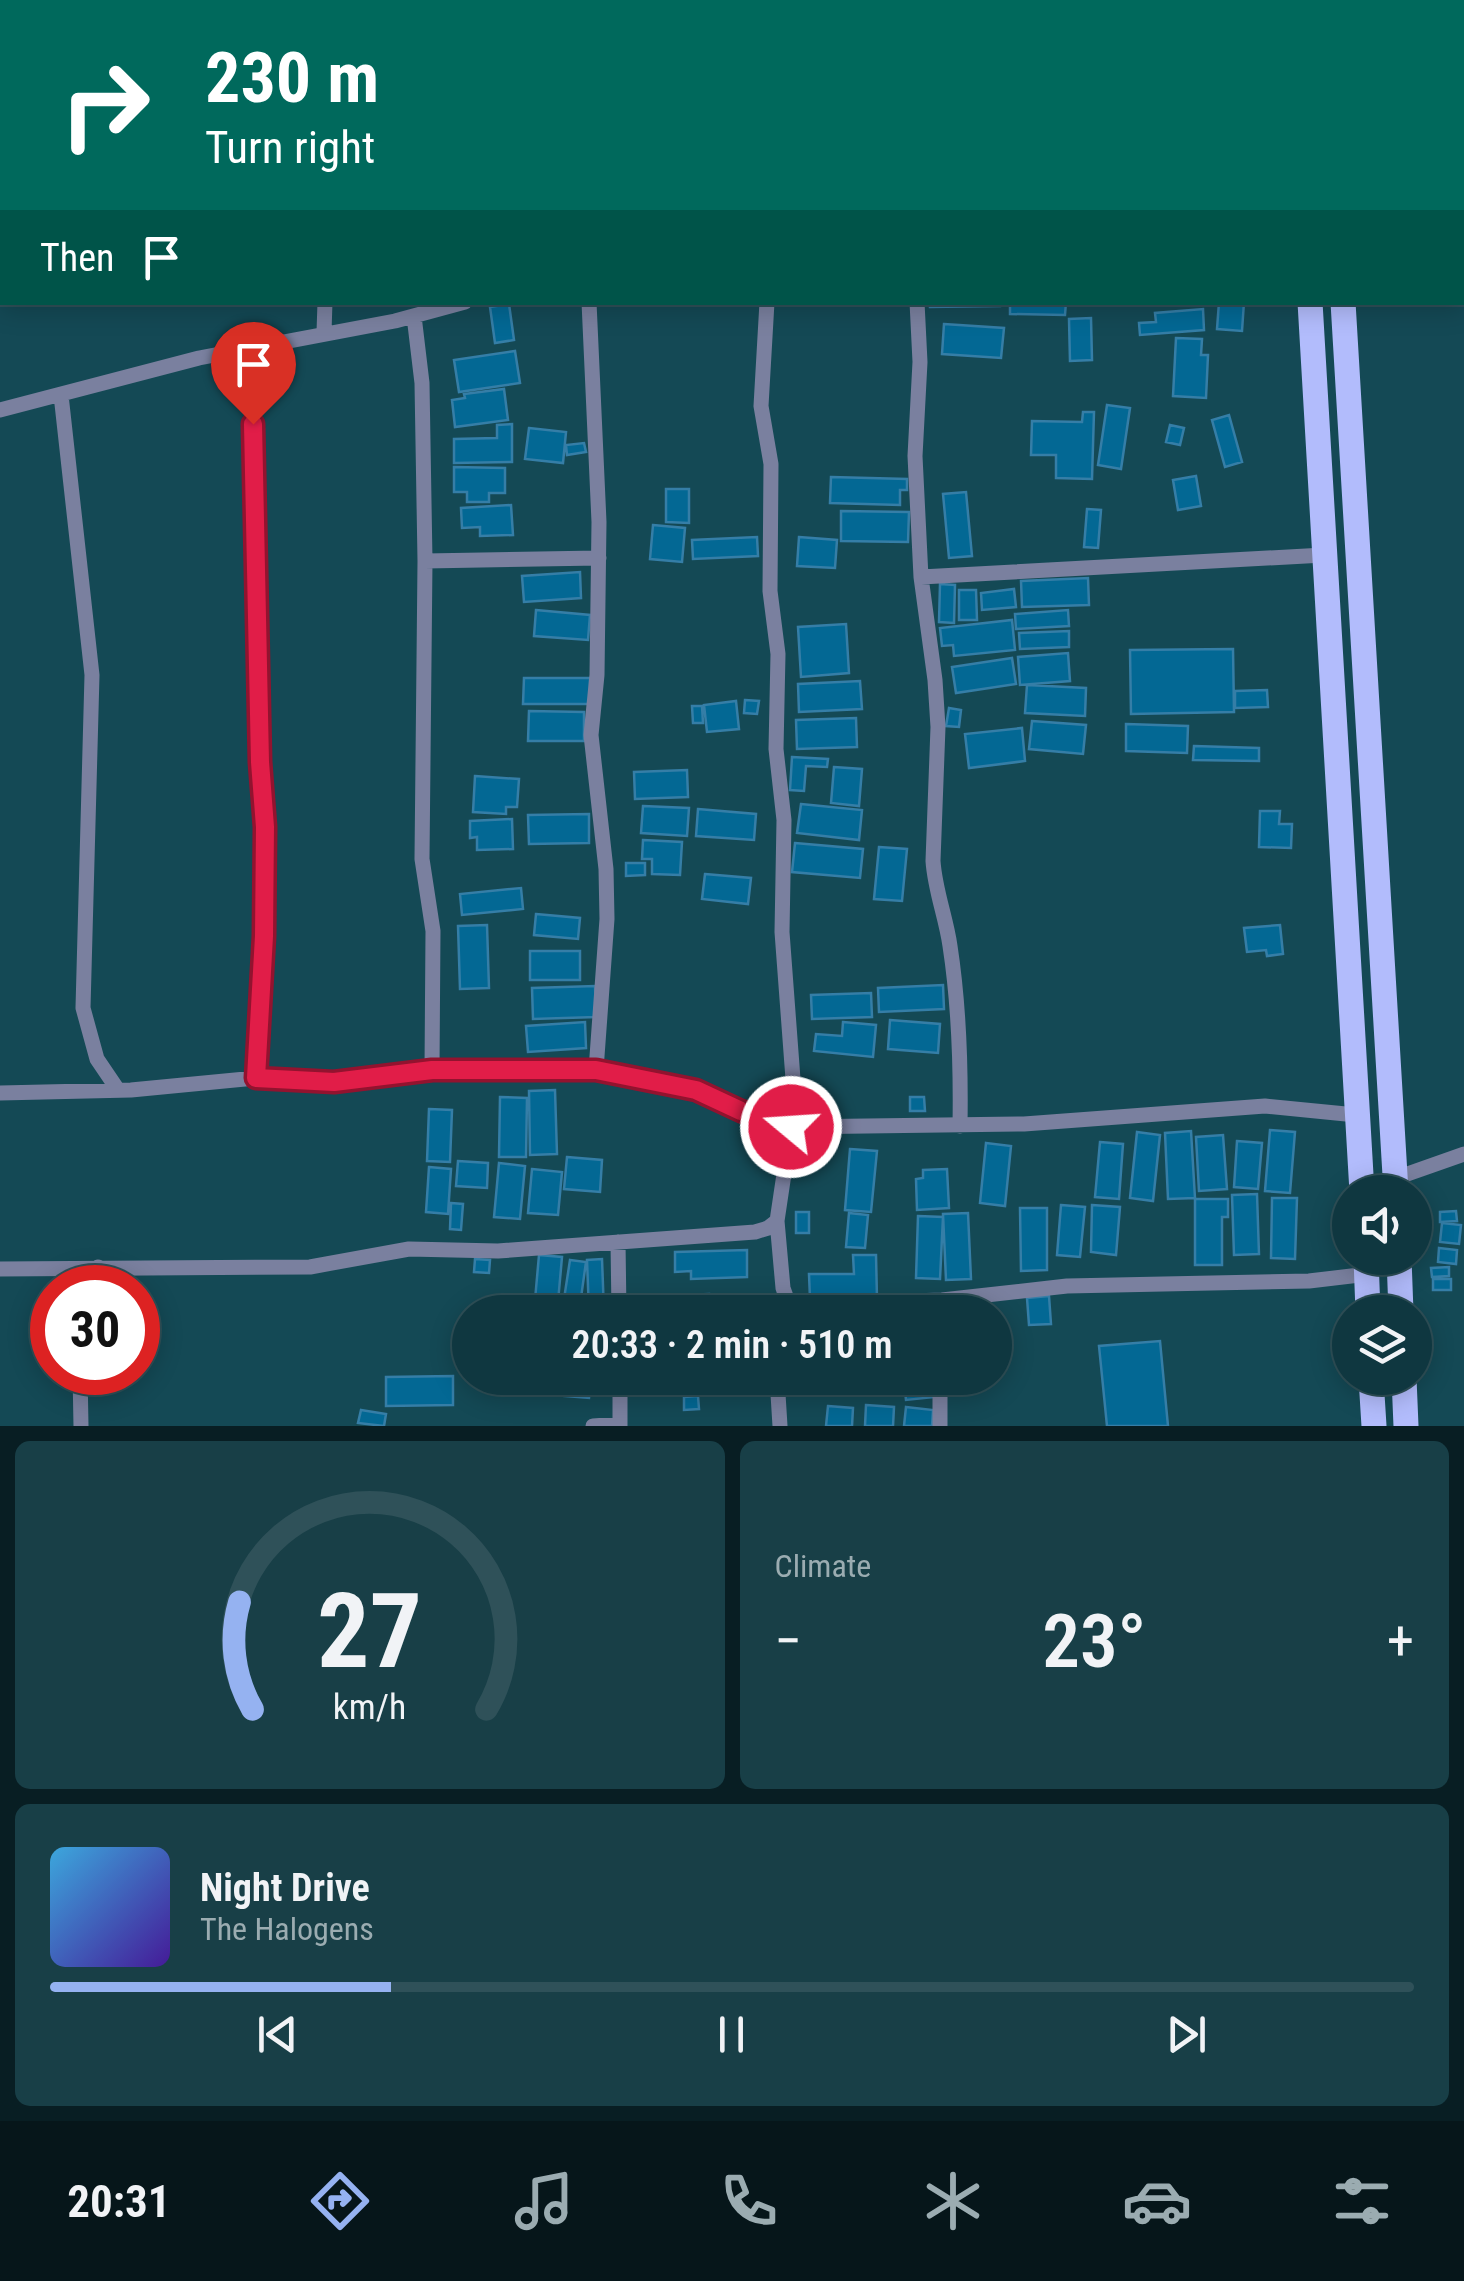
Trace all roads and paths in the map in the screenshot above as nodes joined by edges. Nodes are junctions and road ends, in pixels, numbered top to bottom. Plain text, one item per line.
1 (325, 305) edge
2 (455, 305) edge
3 (590, 305) edge
4 (767, 305) edge
5 (917, 305) edge
6 (1310, 305) edge
7 (1343, 305) edge
8 (414, 316) junction
9 (324, 332) junction
10 (252, 350) junction
11 (61, 395) junction
12 (0, 410) edge
13 (1324, 555) junction
14 (599, 558) junction
15 (425, 561) junction
16 (921, 577) junction
17 (432, 1070) junction
18 (596, 1070) junction
19 (256, 1078) junction
20 (118, 1090) junction
21 (0, 1093) edge
22 (1356, 1115) junction
23 (960, 1126) junction
24 (791, 1127) junction
25 (1464, 1154) edge
26 (1361, 1175) edge
27 (1395, 1175) edge
28 (1418, 1175) edge
29 (777, 1220) junction
30 (618, 1242) junction
31 (160, 1267) edge
32 (30, 1268) edge
33 (0, 1269) edge
34 (1333, 1275) edge
35 (619, 1295) edge
36 (784, 1295) edge
37 (1011, 1295) edge
38 (80, 1395) edge
39 (620, 1395) edge
40 (779, 1395) edge
41 (940, 1395) edge
42 (1372, 1395) edge
43 (1405, 1395) edge
44 (620, 1425) edge
45 (81, 1426) edge
46 (593, 1426) edge
47 (780, 1426) edge
48 (940, 1426) edge
49 (1374, 1426) edge
50 (1406, 1426) edge

1 - 9 street
2 - 8 street
3 - 14 street
4 - 24 street
5 - 16 street
6 - 13 main road
7 - 27 main road
8 - 9 street
8 - 15 street
9 - 10 street
10 - 11 street
10 - 19 street
11 - 12 street
11 - 20 street
13 - 16 street
13 - 22 main road
14 - 15 street
14 - 18 street
15 - 17 street
16 - 23 street
17 - 18 street
17 - 19 street
18 - 24 street
19 - 20 street
20 - 21 street
22 - 23 street
22 - 26 main road
23 - 24 street
24 - 29 street
25 - 28 street
29 - 30 street
29 - 36 street
30 - 31 street
30 - 35 street
32 - 33 street
34 - 37 street
38 - 45 street
39 - 44 street
40 - 47 street
41 - 48 street
42 - 49 main road
43 - 50 main road
44 - 46 street

